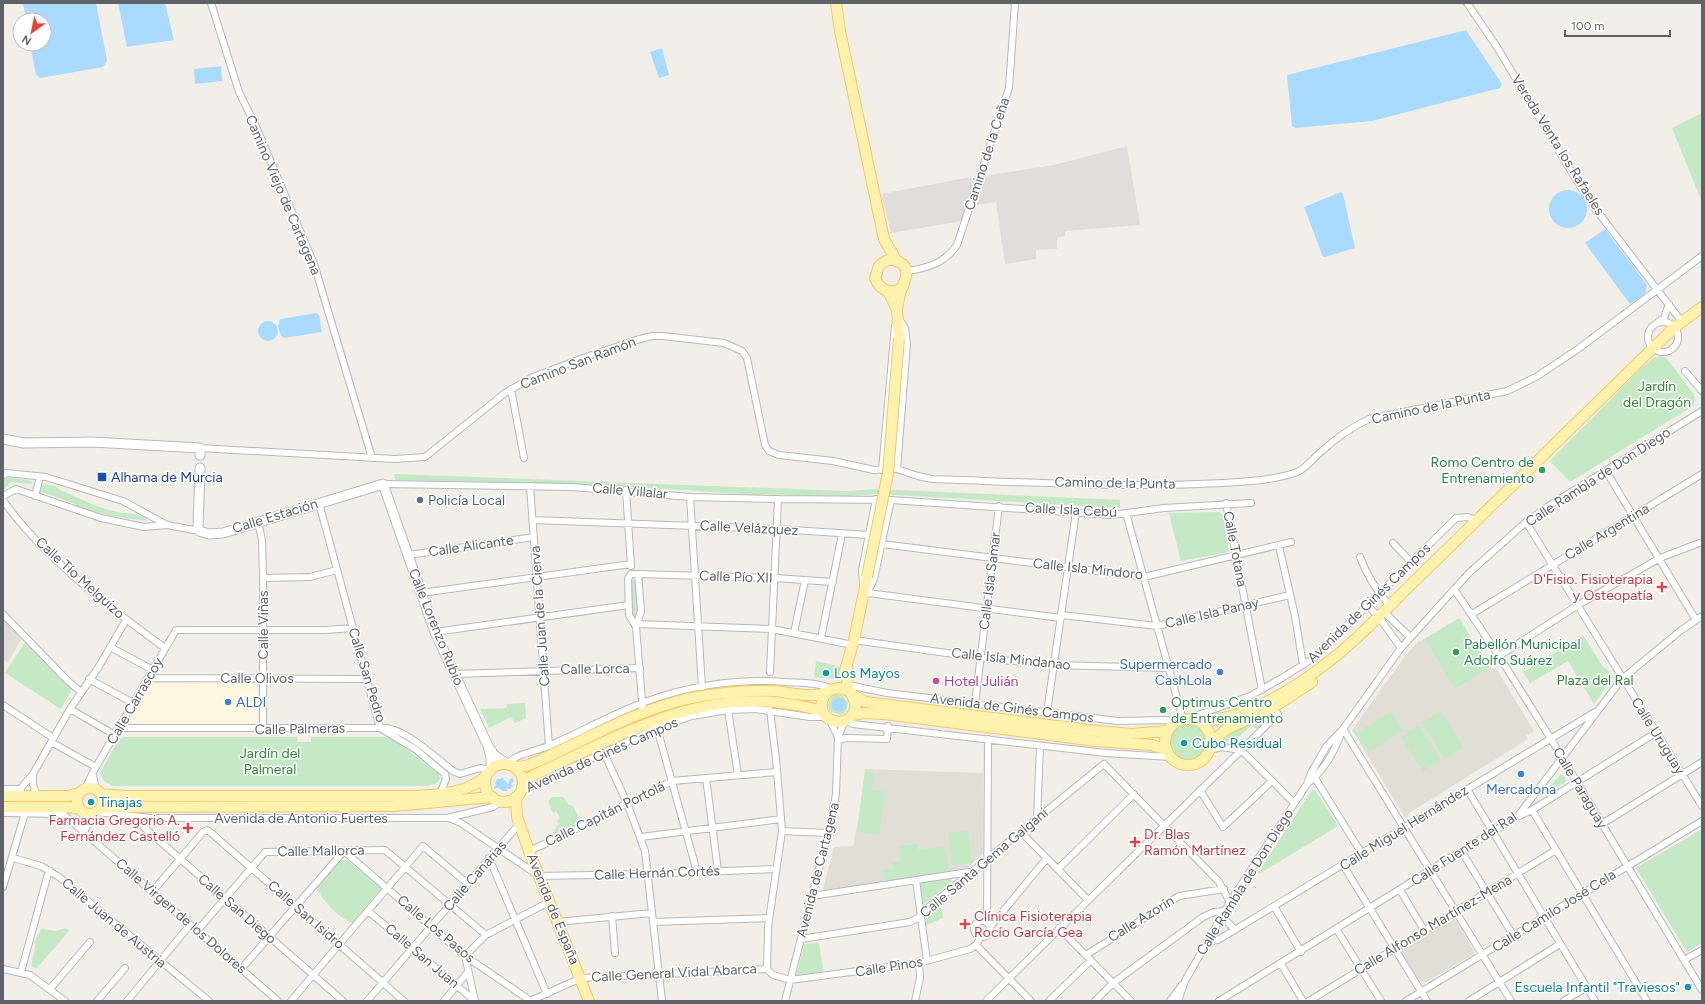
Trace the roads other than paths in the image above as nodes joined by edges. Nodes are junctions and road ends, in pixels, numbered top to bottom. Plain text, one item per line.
1 (211, 3) edge
2 (836, 3) edge
3 (1015, 3) edge
4 (1467, 3) edge
5 (884, 239) junction
6 (1702, 256) edge
7 (896, 260) junction
8 (882, 263) junction
9 (907, 271) junction
10 (902, 287) junction
11 (1658, 290) junction
12 (888, 291) junction
13 (1669, 304) junction
14 (1702, 307) edge
15 (897, 313) junction
16 (1658, 322) junction
17 (1679, 325) junction
18 (1653, 348) junction
19 (1685, 371) dead end
20 (511, 388) junction
21 (1702, 391) edge
22 (1702, 411) edge
23 (3, 439) edge
24 (200, 452) joint
25 (372, 458) junction
26 (524, 458) dead end
27 (200, 468) dead end
28 (897, 469) junction
29 (882, 470) junction
30 (1606, 471) junction
31 (1702, 474) edge
32 (3, 475) edge
33 (40, 477) junction
34 (383, 484) junction
35 (530, 486) junction
36 (626, 490) junction
37 (3, 496) edge
38 (35, 496) junction
39 (690, 497) junction
40 (778, 499) junction
41 (876, 499) junction
42 (3, 500) edge
43 (891, 500) junction
44 (319, 503) junction
45 (1226, 503) junction
46 (1251, 503) dead end
47 (999, 506) junction
48 (1076, 512) junction
49 (1126, 513) junction
50 (1633, 516) junction
51 (532, 520) junction
52 (1477, 521) junction
53 (258, 522) junction
54 (1526, 522) junction
55 (629, 523) junction
56 (167, 525) junction
57 (693, 525) junction
58 (777, 529) junction
59 (199, 531) junction
60 (842, 534) junction
61 (869, 536) junction
62 (534, 537) junction
63 (1291, 542) dead end
64 (1702, 542) edge
65 (1393, 543) dead end
66 (882, 544) junction
67 (1279, 546) junction
68 (408, 555) junction
69 (1236, 555) junction
70 (1360, 557) dead end
71 (993, 558) junction
72 (1660, 558) junction
73 (1411, 562) junction
74 (631, 564) junction
75 (1553, 565) junction
76 (1068, 568) junction
77 (337, 570) junction
78 (631, 574) junction
79 (638, 574) junction
80 (537, 576) junction
81 (695, 576) junction
82 (1144, 577) junction
83 (263, 578) junction
84 (775, 578) junction
85 (805, 580) junction
86 (833, 582) junction
87 (1454, 589) junction
88 (421, 593) junction
89 (1379, 593) junction
90 (865, 594) junction
91 (1290, 595) junction
92 (629, 605) junction
93 (1367, 605) junction
94 (1246, 606) junction
95 (1578, 606) junction
96 (988, 608) junction
97 (1383, 611) junction
98 (3, 614) edge
99 (1472, 614) junction
100 (1062, 616) junction
101 (540, 617) junction
102 (1699, 618) edge
103 (126, 620) junction
104 (636, 626) junction
105 (697, 626) junction
106 (1157, 626) junction
107 (1367, 627) junction
108 (353, 628) junction
109 (772, 629) junction
110 (263, 630) junction
111 (435, 632) junction
112 (794, 633) junction
113 (1410, 637) junction
114 (822, 638) junction
115 (853, 643) junction
116 (110, 647) junction
117 (165, 648) junction
118 (1401, 648) junction
119 (1499, 656) junction
120 (982, 658) junction
121 (1054, 665) junction
122 (1303, 665) junction
123 (640, 668) junction
124 (847, 668) junction
125 (1168, 668) junction
126 (152, 670) junction
127 (544, 670) junction
128 (770, 672) dead end
129 (454, 674) junction
130 (263, 677) junction
131 (148, 678) junction
132 (367, 678) junction
133 (89, 679) junction
134 (1622, 680) junction
135 (702, 687) junction
136 (831, 690) junction
137 (1262, 690) junction
138 (80, 691) junction
139 (850, 691) junction
140 (133, 704) junction
141 (975, 704) junction
142 (3, 705) edge
143 (70, 708) junction
144 (643, 708) junction
145 (728, 710) junction
146 (770, 710) junction
147 (1598, 710) junction
148 (1047, 712) junction
149 (1278, 714) dead end
150 (826, 716) junction
151 (848, 719) junction
152 (1188, 721) junction
153 (888, 726) junction
154 (119, 728) junction
155 (380, 728) junction
156 (656, 728) junction
157 (263, 729) junction
158 (1343, 729) junction
159 (1168, 731) junction
160 (1658, 732) junction
161 (115, 735) junction
162 (838, 738) junction
163 (988, 739) junction
164 (1551, 739) junction
165 (52, 740) junction
166 (488, 746) junction
167 (549, 746) junction
168 (1040, 746) junction
169 (1210, 747) junction
170 (1241, 750) junction
171 (604, 753) junction
172 (1106, 753) junction
173 (1169, 754) junction
174 (1562, 758) junction
175 (1702, 762) edge
176 (1104, 764) junction
177 (510, 765) junction
178 (94, 770) junction
179 (489, 772) junction
180 (777, 772) junction
181 (34, 774) junction
182 (1682, 774) junction
183 (738, 775) junction
184 (706, 778) junction
185 (1315, 778) junction
186 (672, 781) junction
187 (1272, 781) junction
188 (1576, 782) junction
189 (1307, 784) junction
190 (3, 789) edge
191 (1467, 789) junction
192 (1200, 790) junction
193 (83, 791) junction
194 (98, 792) junction
195 (520, 792) junction
196 (17, 793) junction
197 (440, 794) junction
198 (1134, 794) junction
199 (3, 796) edge
200 (37, 796) junction
201 (492, 797) junction
202 (502, 801) junction
203 (627, 803) junction
204 (1294, 804) junction
205 (1702, 806) edge
206 (3, 807) edge
207 (1532, 810) junction
208 (91, 811) junction
209 (3, 813) edge
210 (26, 813) junction
211 (131, 816) junction
212 (1518, 816) junction
213 (447, 818) junction
214 (781, 819) junction
215 (1037, 819) junction
216 (519, 820) junction
217 (1702, 821) edge
218 (1165, 824) junction
219 (1602, 824) junction
220 (712, 827) junction
221 (1404, 828) junction
222 (686, 830) junction
223 (782, 831) junction
224 (84, 832) junction
225 (1021, 832) junction
226 (828, 833) junction
227 (1493, 833) junction
228 (641, 837) junction
229 (498, 848) junction
230 (1556, 850) junction
231 (344, 851) junction
232 (529, 851) junction
233 (1462, 852) junction
234 (1362, 854) junction
235 (12, 858) junction
236 (489, 858) junction
237 (1047, 858) junction
238 (988, 859) junction
239 (180, 860) junction
240 (1343, 865) junction
241 (1627, 866) junction
242 (405, 867) junction
243 (251, 868) junction
244 (776, 869) junction
245 (1058, 869) junction
246 (50, 870) junction
247 (718, 871) junction
248 (1431, 871) junction
249 (697, 872) junction
250 (970, 872) junction
251 (1518, 873) junction
252 (646, 874) junction
253 (538, 876) junction
254 (916, 880) junction
255 (1219, 882) junction
256 (468, 884) junction
257 (3, 887) edge
258 (387, 888) junction
259 (1224, 889) junction
260 (1400, 890) junction
261 (152, 892) junction
262 (1236, 892) junction
263 (1487, 892) junction
264 (1583, 893) junction
265 (812, 896) junction
266 (225, 898) junction
267 (1088, 900) junction
268 (549, 902) junction
269 (1230, 902) junction
270 (450, 904) junction
271 (1274, 906) junction
272 (296, 907) junction
273 (1369, 909) junction
274 (368, 911) junction
275 (1456, 912) junction
276 (652, 913) junction
277 (1223, 914) junction
278 (612, 916) junction
279 (920, 917) junction
280 (1543, 917) junction
281 (769, 918) junction
282 (516, 919) junction
283 (558, 922) junction
284 (653, 922) junction
285 (190, 924) junction
286 (988, 925) junction
287 (432, 926) junction
288 (1059, 928) junction
289 (1234, 930) junction
290 (1337, 930) junction
291 (1424, 930) junction
292 (197, 931) junction
293 (486, 935) junction
294 (1513, 935) junction
295 (270, 936) junction
296 (981, 937) junction
297 (801, 939) junction
298 (1208, 941) junction
299 (90, 942) dead end
300 (1560, 944) junction
301 (339, 945) junction
302 (976, 945) junction
303 (412, 948) junction
304 (1394, 949) junction
305 (1702, 950) edge
306 (1301, 952) junction
307 (615, 953) dead end
308 (1086, 954) junction
309 (1482, 955) junction
310 (466, 956) junction
311 (160, 960) junction
312 (1091, 960) junction
313 (1684, 960) junction
314 (927, 961) junction
315 (919, 963) junction
316 (1280, 964) junction
317 (125, 968) dead end
318 (3, 969) edge
319 (241, 969) junction
320 (766, 969) junction
321 (1361, 969) junction
322 (21, 972) junction
323 (468, 972) junction
324 (658, 973) junction
325 (314, 975) junction
326 (581, 978) junction
327 (1009, 978) junction
328 (790, 980) junction
329 (1185, 981) junction
330 (1499, 982) junction
331 (383, 983) junction
332 (1113, 983) junction
333 (457, 985) junction
334 (1587, 987) junction
335 (50, 989) junction
336 (1702, 990) edge
337 (1422, 991) junction
338 (547, 994) junction
339 (65, 1001) edge
340 (97, 1001) edge
341 (127, 1001) edge
342 (209, 1001) edge
343 (278, 1001) edge
344 (291, 1001) edge
345 (343, 1001) edge
346 (368, 1001) edge
347 (404, 1001) edge
348 (444, 1001) edge
349 (475, 1001) edge
350 (531, 1001) edge
351 (589, 1001) edge
352 (662, 1001) edge
353 (785, 1001) edge
354 (915, 1001) edge
355 (986, 1001) edge
356 (1031, 1001) edge
357 (1049, 1001) edge
358 (1095, 1001) edge
359 (1131, 1001) edge
360 (1170, 1001) edge
361 (1178, 1001) edge
362 (1219, 1001) edge
363 (1303, 1001) edge
364 (1309, 1001) edge
365 (1381, 1001) edge
366 (1406, 1001) edge
367 (1428, 1001) edge
368 (1470, 1001) edge
369 (1511, 1001) edge
370 (1564, 1001) edge
371 (1595, 1001) edge
372 (1647, 1001) edge

1 - 25 street, Camino Viejo de Cartagena
2 - 5 main road
3 - 9 street, Camino de la Ceña
4 - 11 street, Vereda Venta los Rafaeles
5 - 7 main road
5 - 8 main road
6 - 11 street, Camino de la Punta
7 - 8 main road
7 - 9 main road
8 - 12 main road
9 - 10 main road
10 - 12 main road
10 - 15 main road
11 - 13 street, Vereda Venta los Rafaeles
11 - 28 street, Camino de la Punta
12 - 15 main road
13 - 16 street
13 - 17 street, Vereda Venta los Rafaeles
14 - 17 main road, Avenida de Ginés Campos
15 - 28 street
15 - 29 street
15 - 90 main road, bridge
16 - 17 street
16 - 18 street
17 - 18 main road, Avenida de Ginés Campos
17 - 18 street
18 - 52 main road, Avenida de Ginés Campos
19 - 21 street
20 - 25 street, Camino San Ramón
20 - 26 street
20 - 29 street, Camino San Ramón
22 - 30 street, Calle Rambla de Don Diego
23 - 24 main road
24 - 25 street, Camino San Ramón
27 - 59 main road
28 - 29 street, Camino San Ramón
30 - 50 street
30 - 54 street, Calle Rambla de Don Diego
31 - 50 street, Calle Argentina
32 - 33 street, Calle Estación
33 - 38 street
33 - 56 street, Calle Estación
34 - 35 street, Calle Villalar
34 - 44 main road, Calle Estación
34 - 68 main road, Calle Lorenzo Rubio
35 - 36 street, Calle Villalar
35 - 51 street, Calle Juan de la Cierva
36 - 39 street, Calle Villalar
36 - 55 street
37 - 38 street, Calle Estación
38 - 56 street, Calle Estación
39 - 40 street, Calle Villalar
39 - 57 street
40 - 41 street, Calle Villalar
40 - 58 street
41 - 43 street, Calle Villalar
41 - 61 street
42 - 103 street, Calle Tío Melguizo
43 - 47 street, Calle Isla Cebú
43 - 66 street
44 - 53 main road, Calle Estación
44 - 77 street, Calle San Pedro
45 - 46 street, Calle Isla Cebú
45 - 49 street, Calle Isla Cebú
45 - 69 street, Calle Totana
47 - 48 street, Calle Isla Cebú
47 - 71 street, Calle Isla Samar
48 - 49 street, Calle Isla Cebú
48 - 76 street
49 - 82 street
50 - 72 street
50 - 75 street, Calle Argentina
51 - 55 street
51 - 62 street, Calle Juan de la Cierva
52 - 73 street, Avenida de Ginés Campos
52 - 97 main road, Avenida de Ginés Campos
53 - 59 main road, Calle Estación
53 - 83 street, Calle Viñas
54 - 75 street, Calle Uruguay
54 - 87 street, Calle Rambla de Don Diego
55 - 57 street, Calle Velázquez
55 - 74 street
56 - 59 street, Calle Estación
57 - 58 street, Calle Velázquez
57 - 81 street
58 - 60 street, Calle Velázquez
58 - 84 street
60 - 61 street, Calle Velázquez
60 - 86 street
61 - 90 street
62 - 68 street, Calle Alicante
62 - 80 street, Calle Juan de la Cierva
63 - 67 street, Calle Isla Mindoro
64 - 72 street
65 - 73 street
66 - 71 street, Calle Isla Mindoro
66 - 90 street
67 - 69 street, Calle Isla Mindoro
67 - 91 street
68 - 88 main road, Calle Lorenzo Rubio
69 - 82 street, Calle Isla Mindoro
69 - 94 street, Calle Totana
70 - 89 street
71 - 76 street, Calle Isla Mindoro
71 - 96 street, Calle Isla Samar
72 - 95 street
72 - 102 street
73 - 89 street, Avenida de Ginés Campos
74 - 78 street
74 - 80 street
75 - 95 street, Calle Uruguay
75 - 99 street, Calle Argentina
76 - 82 street, Calle Isla Mindoro
76 - 100 street
77 - 83 street
77 - 108 street, Calle San Pedro
78 - 79 street, Calle Pío XII
78 - 92 street
79 - 81 street, Calle Pío XII
79 - 104 street
80 - 88 street
80 - 101 street, Calle Juan de la Cierva
81 - 84 street, Calle Pío XII
81 - 105 street
82 - 106 street
83 - 110 street, Calle Viñas
84 - 85 street, Calle Pío XII
84 - 109 street
85 - 86 street, Calle Pío XII
85 - 112 street
86 - 114 street
87 - 99 street, Calle Paraguay
87 - 113 street, Calle Rambla de Don Diego
88 - 111 main road, Calle Lorenzo Rubio
89 - 93 street, Avenida de Ginés Campos
89 - 97 street
90 - 96 street, Calle Isla Panay
90 - 115 main road
91 - 94 street, Calle Isla Panay
91 - 122 street
92 - 101 street
92 - 104 street
93 - 97 street
93 - 122 street, Avenida de Ginés Campos
94 - 106 street, Calle Isla Panay
94 - 137 street, Calle Totana
95 - 119 street
95 - 134 street, Calle Uruguay
96 - 100 street, Calle Isla Panay
96 - 120 street, Calle Isla Samar
97 - 107 main road, Avenida de Ginés Campos
97 - 113 street
97 - 118 street
98 - 138 street
99 - 119 street, Calle Paraguay
100 - 106 street, Calle Isla Panay
100 - 121 street
101 - 111 street
101 - 127 street, Calle Juan de la Cierva
102 - 134 street, Calle Fuente del Ral
103 - 116 street
103 - 117 street, Calle Tío Melguizo
104 - 105 street, Calle Isla Mindanao
104 - 123 street
105 - 109 street, Calle Isla Mindanao
105 - 135 street
106 - 125 street
107 - 152 main road, Avenida de Ginés Campos
107 - 169 main road, Avenida de Ginés Campos
108 - 110 street
108 - 132 street, Calle San Pedro
109 - 112 street, Calle Isla Mindanao
109 - 128 street
110 - 117 street, Calle Carrascoy
110 - 130 street, Calle Viñas
111 - 129 main road, Calle Lorenzo Rubio
112 - 114 street, Calle Isla Mindanao
113 - 118 street, Calle Rambla de Don Diego
114 - 115 street, Calle Isla Mindanao
115 - 120 street, Calle Isla Mindanao
115 - 124 main road
116 - 126 street
116 - 133 street
117 - 126 street, Calle Carrascoy
118 - 158 street, Calle Rambla de Don Diego
119 - 164 street, Calle Paraguay
120 - 121 street, Calle Isla Mindanao
120 - 141 street, Calle Isla Samar
121 - 125 street, Calle Isla Mindanao
121 - 148 street
122 - 137 street, Avenida de Ginés Campos
123 - 127 street, Calle Lorca
123 - 144 street
124 - 136 main road
124 - 139 main road
125 - 152 street
126 - 131 street, Calle Carrascoy
127 - 129 street, Calle Lorca
127 - 167 street, Calle Juan de la Cierva
129 - 166 main road, Calle Lorenzo Rubio
130 - 131 street, Calle Olivos
130 - 132 street, Calle Olivos
130 - 157 street, Calle Viñas
131 - 140 street, Calle Carrascoy
132 - 155 street, Calle San Pedro
133 - 138 street
133 - 140 street
134 - 147 street, Calle Fuente del Ral
134 - 160 street, Calle Uruguay
135 - 136 street, Avenida de Ginés Campos
135 - 144 street, Avenida de Ginés Campos
136 - 139 main road
136 - 144 main road, Avenida de Ginés Campos
136 - 150 main road
137 - 152 street, Avenida de Ginés Campos
138 - 143 street
139 - 141 street, Avenida de Ginés Campos
139 - 151 main road
139 - 159 main road, Avenida de Ginés Campos
140 - 154 street, Calle Carrascoy
141 - 148 street, Avenida de Ginés Campos
142 - 165 street
143 - 161 street
143 - 165 street
144 - 167 street, Avenida de Ginés Campos
144 - 177 main road, Avenida de Ginés Campos
145 - 146 street, Avenida de Ginés Campos
145 - 156 street, Avenida de Ginés Campos
145 - 183 street
146 - 150 street, Avenida de Ginés Campos
146 - 180 street
147 - 164 street, Calle Miguel Hernández
147 - 174 street, Calle Fuente del Ral
148 - 152 street, Avenida de Ginés Campos
149 - 170 street
150 - 151 main road
150 - 162 street, Avenida de Cartagena
150 - 195 main road, Avenida de Ginés Campos
151 - 153 street
151 - 162 street, Avenida de Cartagena
151 - 173 main road, Avenida de Ginés Campos
152 - 159 main road
152 - 169 main road
153 - 162 street
153 - 163 street
154 - 157 street, Calle Palmeras
154 - 161 street, Calle Carrascoy
155 - 157 street, Calle Palmeras
155 - 179 street, Calle San Pedro
155 - 197 street
156 - 171 street, Avenida de Ginés Campos
156 - 186 street
158 - 185 street, Calle Rambla de Don Diego
158 - 189 street, Calle Rambla de Don Diego
158 - 221 street
159 - 173 main road
160 - 182 street, Calle Uruguay
160 - 188 street
161 - 178 street, Calle Carrascoy
162 - 226 street, Avenida de Cartagena
163 - 168 street
163 - 238 street
164 - 174 street, Calle Paraguay
164 - 191 street, Calle Miguel Hernández
165 - 178 street
165 - 181 street
166 - 177 main road
166 - 179 main road, Calle Lorenzo Rubio
167 - 177 street, Avenida de Ginés Campos
168 - 172 street
168 - 215 street
169 - 170 street
169 - 173 main road
170 - 187 street
170 - 192 street
171 - 195 street, Avenida de Ginés Campos
171 - 203 street
172 - 173 street
172 - 176 street
174 - 188 street, Calle Paraguay
174 - 212 street, Calle Fuente del Ral
175 - 182 street
176 - 198 street
176 - 215 street, Calle Santa Gema Galgani
177 - 179 main road
177 - 195 main road
178 - 193 street, Calle Carrascoy
178 - 194 street
179 - 197 main road, Avenida de Antonio Fuertes
179 - 201 main road
180 - 183 street, Calle Capitán Portolá
180 - 214 street
181 - 196 street
181 - 200 street
182 - 205 street, Calle Uruguay
182 - 219 street
183 - 184 street, Calle Capitán Portolá
184 - 186 street, Calle Capitán Portolá
184 - 220 street
185 - 189 street, Calle Rambla de Don Diego
185 - 234 street
186 - 203 street, Calle Capitán Portolá
186 - 222 street
187 - 192 street
187 - 204 street
188 - 207 street
188 - 219 street, Calle Paraguay
189 - 204 street, Calle Rambla de Don Diego
190 - 196 street
191 - 221 street, Calle Miguel Hernández
191 - 227 street
192 - 218 street
193 - 194 main road, Avenida de Antonio Fuertes
193 - 200 main road
193 - 208 main road
194 - 197 main road, Avenida de Antonio Fuertes
194 - 208 main road
195 - 202 main road
195 - 216 main road
196 - 199 main road
196 - 200 main road
198 - 218 street
198 - 245 street
201 - 202 main road
201 - 208 main road, Avenida de Antonio Fuertes
202 - 213 street, Avenida de Antonio Fuertes
202 - 216 main road
203 - 228 street
203 - 232 street, Calle Capitán Portolá
204 - 262 street, Calle Rambla de Don Diego
206 - 208 main road, Avenida de Antonio Fuertes
207 - 212 street
207 - 230 street
208 - 211 street, Avenida de Antonio Fuertes
208 - 224 street
208 - 224 street
209 - 210 street
210 - 224 street, Calle Virgen de los Dolores
210 - 235 street
211 - 213 street, Avenida de Antonio Fuertes
211 - 239 street, Calle San Diego
212 - 227 street, Calle Fuente del Ral
213 - 229 street
214 - 220 street
214 - 223 street
215 - 225 street, Calle Santa Gema Galgani
216 - 229 street, Calle Canarias
216 - 232 main road, Avenida de España
217 - 241 street, Calle Camilo José Cela
218 - 255 street
218 - 267 street
219 - 241 street, Calle Paraguay
220 - 222 street
220 - 247 street
221 - 234 street, Calle Miguel Hernández
221 - 248 street
222 - 228 street
222 - 249 street
223 - 226 street
223 - 244 street
224 - 261 street, Calle Virgen de los Dolores
225 - 237 street
225 - 238 street, Calle Santa Gema Galgani
226 - 265 street, Avenida de Cartagena
227 - 233 street, Calle Fuente del Ral
227 - 251 street
228 - 252 street
229 - 236 street, Calle Canarias
229 - 253 street
230 - 251 street, Calle Alfonso Martínez-Mena
230 - 264 street
231 - 242 street, Calle Mallorca
231 - 243 street, Calle Mallorca
231 - 258 street, Calle Los Pasos
231 - 272 street
232 - 253 main road, Avenida de España
233 - 248 street, Calle Fuente del Ral
233 - 263 street
234 - 240 street, Calle Miguel Hernández
235 - 246 street, Calle Juan de Austria
235 - 257 street
236 - 256 street, Calle Canarias
236 - 282 street
237 - 245 street
237 - 286 street
238 - 250 street, Calle Santa Gema Galgani
238 - 286 street
239 - 243 street, Calle San Isidro
239 - 261 street
239 - 266 street, Calle San Diego
240 - 271 street, Calle Miguel Hernández
240 - 273 street
241 - 264 street, Calle Camilo José Cela
241 - 313 street, Calle Paraguay
242 - 256 street
242 - 258 street
242 - 270 street
243 - 266 street, Calle Mallorca
243 - 272 street, Calle San Isidro
244 - 247 street, Calle Hernán Cortés
244 - 281 street
245 - 267 street
246 - 311 street, Calle Juan de Austria
246 - 322 street
247 - 249 street, Calle Hernán Cortés
248 - 260 street, Calle Fuente del Ral
248 - 275 street
249 - 252 street, Calle Hernán Cortés
250 - 254 street
250 - 279 street, Calle Santa Gema Galgani
251 - 263 street, Calle Alfonso Martínez-Mena
251 - 280 street
252 - 253 street, Calle Hernán Cortés
252 - 276 street
253 - 268 main road, Avenida de España
254 - 265 street
254 - 279 street
255 - 259 street
255 - 262 street
256 - 270 street, Calle Canarias
258 - 274 street
258 - 287 street, Calle Los Pasos
259 - 269 street
259 - 308 street, Calle Azorín
260 - 273 street, Calle Fuente del Ral
260 - 291 street
261 - 285 street, Calle Virgen de los Dolores
262 - 269 street, Calle Rambla de Don Diego
263 - 275 street, Calle Alfonso Martínez-Mena
263 - 294 street
264 - 280 street, Calle Camilo José Cela
264 - 372 street
265 - 297 street, Avenida de Cartagena
266 - 292 street, Calle Mallorca
266 - 295 street, Calle San Diego
267 - 288 street
268 - 282 street
268 - 283 main road, Avenida de España
269 - 277 street, Calle Rambla de Don Diego
270 - 287 street, Calle Canarias
270 - 293 street
271 - 289 street, Calle Miguel Hernández
271 - 306 street
272 - 295 street
272 - 301 street, Calle San Isidro
273 - 290 street, Calle Fuente del Ral
273 - 304 street
274 - 301 street
274 - 303 street, Calle San Juan
275 - 291 street, Calle Alfonso Martínez-Mena
275 - 309 street
276 - 278 street
276 - 284 street
277 - 289 street
277 - 298 street, Calle Rambla de Don Diego
277 - 332 street
278 - 283 street
278 - 307 street
279 - 297 street, Calle Santa Gema Galgani
279 - 314 street
280 - 294 street, Calle Camilo José Cela
280 - 300 street
281 - 284 street
281 - 320 street
282 - 293 street
282 - 338 street
283 - 326 main road, Avenida de España
284 - 324 street
285 - 292 street, Calle Virgen de los Dolores
285 - 311 street
286 - 296 street
286 - 296 street
287 - 303 street, Calle Canarias
287 - 310 street, Calle Los Pasos
288 - 308 street
288 - 327 street
289 - 298 street, Calle Miguel Hernández
290 - 306 street, Calle Fuente del Ral
290 - 321 street
291 - 304 street, Calle Alfonso Martínez-Mena
292 - 319 street, Calle Virgen de los Dolores
293 - 310 street
294 - 309 street, Calle Camilo José Cela
295 - 319 street
295 - 325 street, Calle San Diego
296 - 302 street
297 - 328 street, Avenida de Cartagena
298 - 329 street, Calle Rambla de Don Diego
299 - 335 street
300 - 330 street
300 - 334 street
301 - 325 street
301 - 331 street, Calle San Isidro
302 - 314 street, Calle Pinos
302 - 327 street
303 - 331 street, Calle Canarias
303 - 333 street, Calle San Juan
304 - 321 street, Calle Alfonso Martínez-Mena
304 - 337 street
305 - 313 street
306 - 316 street, Calle Fuente del Ral
308 - 312 street
309 - 330 street
309 - 337 street, Calle Camilo José Cela
310 - 323 street, Calle San Juan
310 - 350 street, Calle Los Pasos
311 - 341 street
311 - 342 street, Calle Juan de Austria
312 - 332 street
312 - 357 street
313 - 336 street, Calle Paraguay
314 - 315 street, Calle Pinos
315 - 328 street, Calle Pinos
315 - 354 street
316 - 362 street, Calle Fuente del Ral
316 - 363 street
317 - 340 street
318 - 322 street
319 - 343 street, Calle Virgen de los Dolores
320 - 324 street, Calle General Vidal Abarca
320 - 328 street
321 - 364 street, Calle Alfonso Martínez-Mena
321 - 365 street
322 - 335 street
323 - 333 street
323 - 349 street, Calle San Juan
324 - 326 street, Calle General Vidal Abarca
324 - 352 street
325 - 344 street
325 - 345 street, Calle San Diego
326 - 338 street
326 - 351 main road, Avenida de España
327 - 355 street
327 - 356 street
328 - 353 street, Avenida de Cartagena
329 - 360 street
329 - 361 street
330 - 368 street
330 - 369 street
331 - 346 street, Calle Canarias
331 - 347 street, Calle San Isidro
332 - 358 street
332 - 359 street
333 - 348 street
333 - 349 street, Calle San Juan
334 - 370 street
334 - 371 street
335 - 339 street
337 - 366 street, Calle Camilo José Cela
337 - 367 street
338 - 350 street

